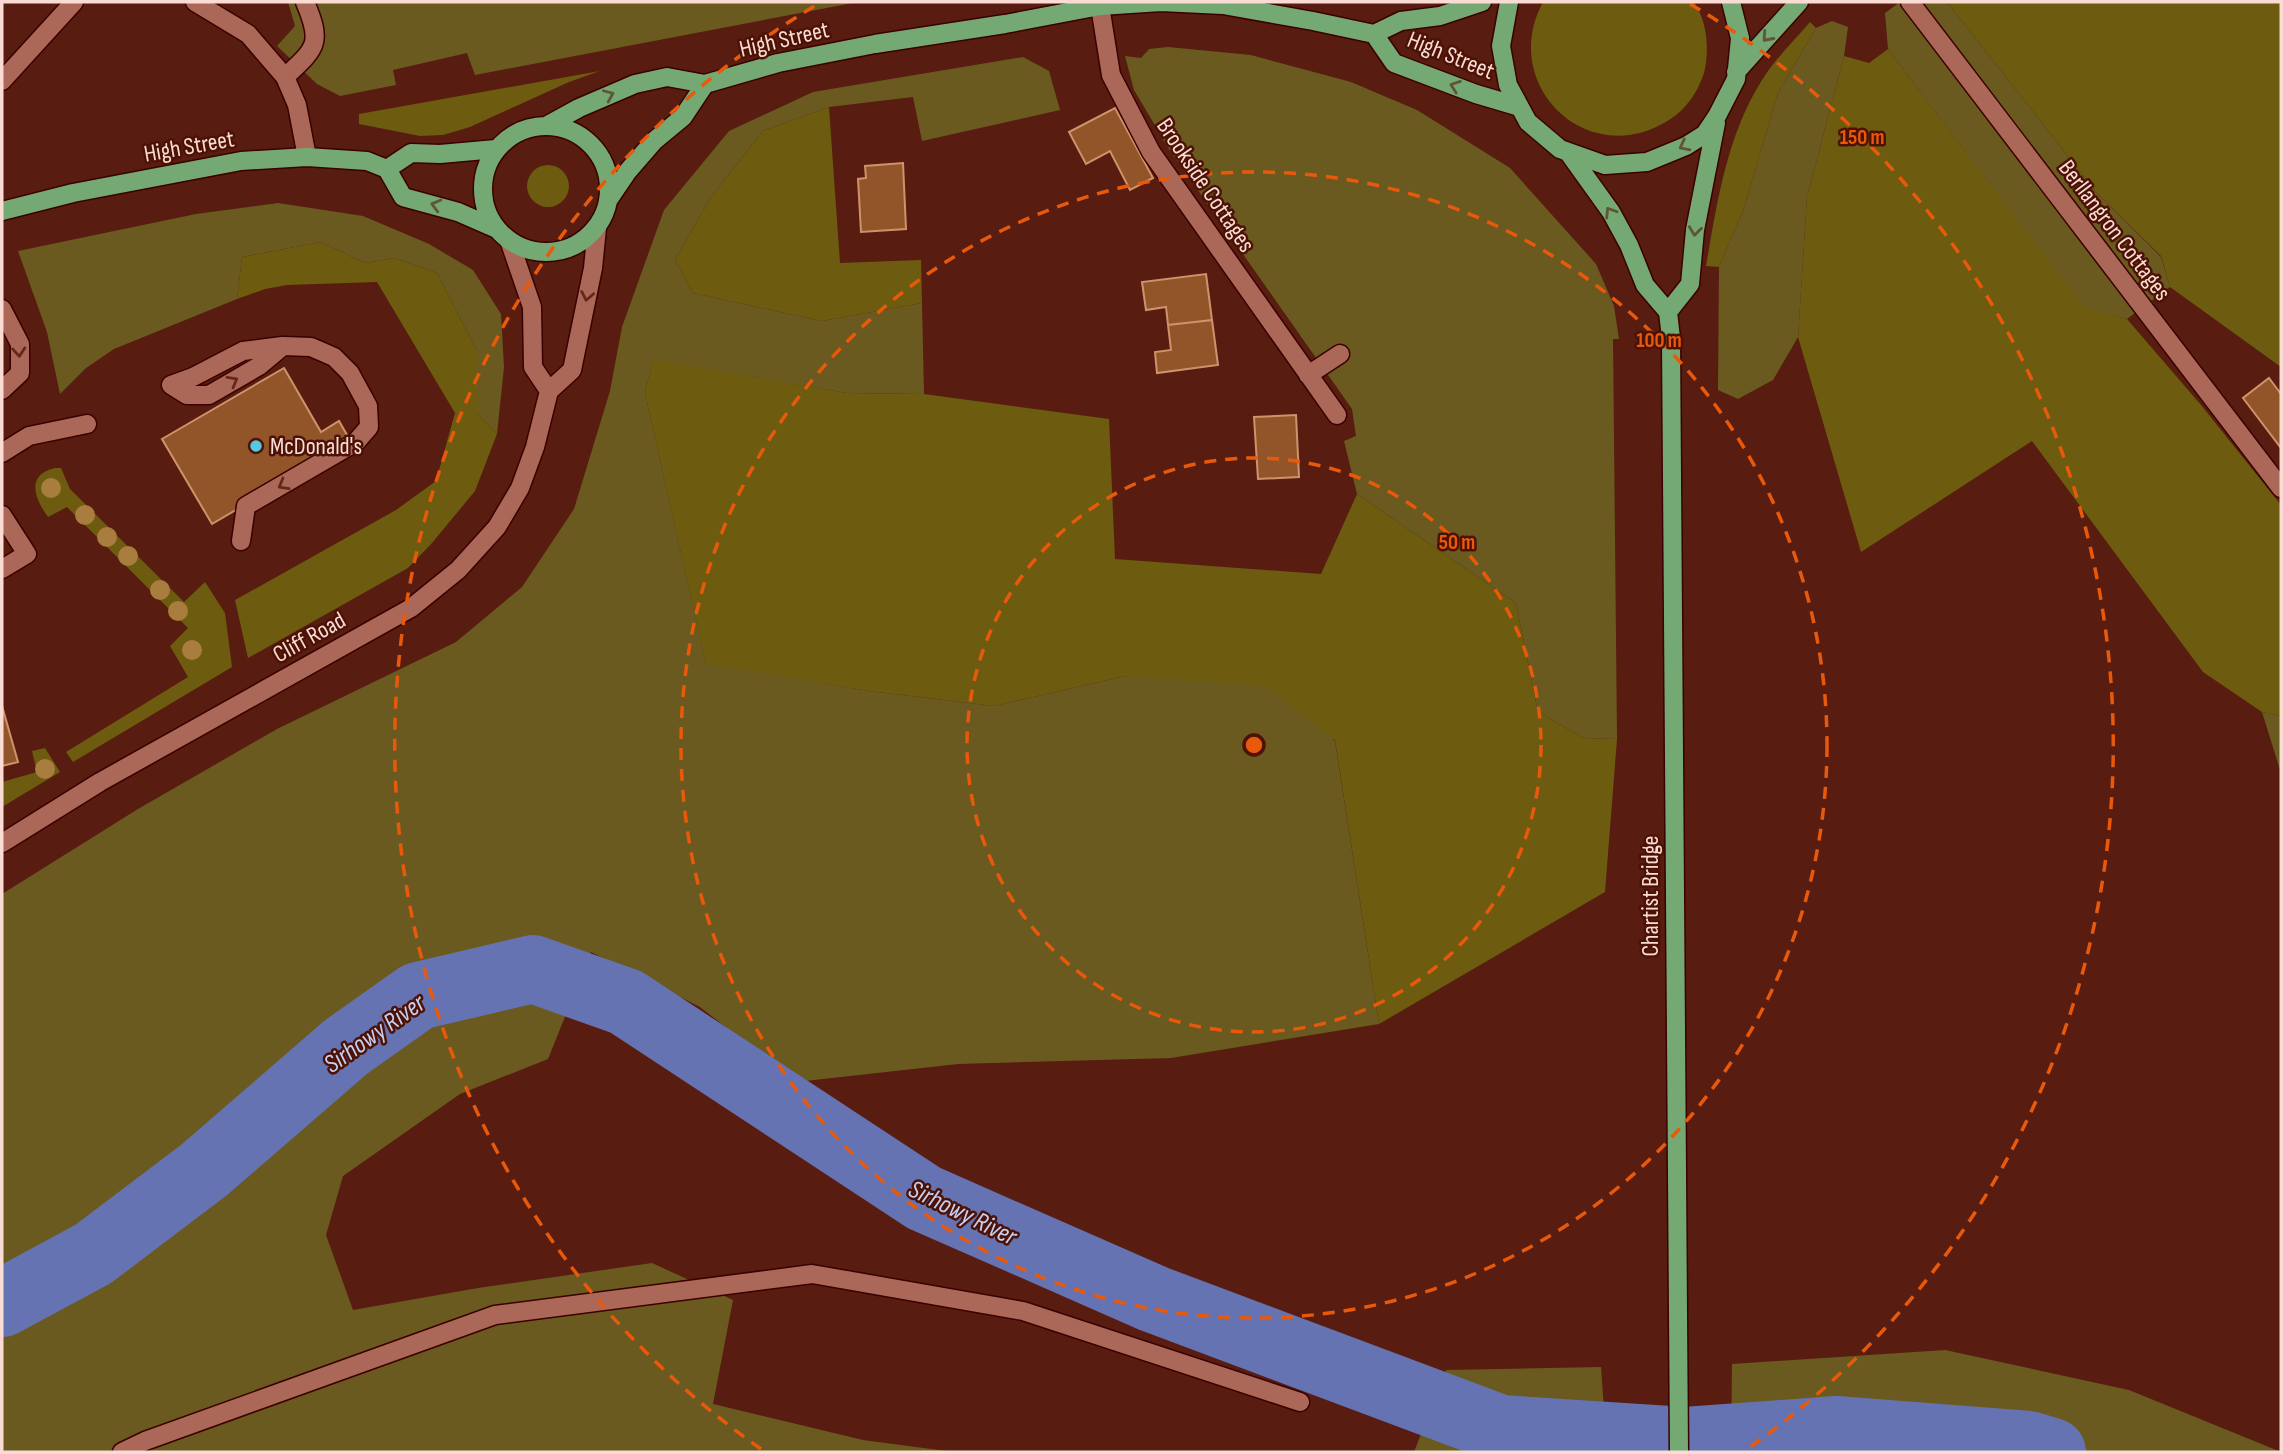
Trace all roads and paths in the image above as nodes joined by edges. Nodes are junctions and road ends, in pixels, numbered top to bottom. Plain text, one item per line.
1 (74, 2) edge
2 (195, 2) edge
3 (305, 2) edge
4 (1482, 2) edge
5 (1509, 2) edge
6 (1731, 2) edge
7 (1799, 2) edge
8 (1910, 2) edge
9 (1100, 6) junction
10 (1374, 34) junction
11 (1737, 72) junction
12 (285, 78) junction
13 (2, 81) edge
14 (705, 84) junction
15 (1520, 107) junction
16 (1717, 116) junction
17 (548, 125) junction
18 (496, 149) junction
19 (1568, 152) junction
20 (307, 157) junction
21 (387, 169) junction
22 (608, 201) junction
23 (2, 211) edge
24 (597, 228) junction
25 (503, 234) junction
26 (2, 309) edge
27 (1668, 312) junction
28 (1340, 354) dead end
29 (1308, 375) junction
30 (171, 385) dead end
31 (2, 390) edge
32 (549, 391) junction
33 (1337, 415) dead end
34 (87, 424) dead end
35 (2, 453) edge
36 (2281, 488) edge
37 (2, 515) edge
38 (241, 541) dead end
39 (2, 569) edge
40 (2, 843) edge
41 (1300, 1402) dead end
42 (122, 1452) edge
43 (1679, 1452) edge

1 - 13 street
2 - 12 street
3 - 12 street
4 - 10 main road, High Street
5 - 15 main road
6 - 11 main road
7 -> 11 main road
8 - 36 street, Berllangron Cottages
9 - 10 main road, High Street
9 - 14 main road, High Street
9 - 29 street, Brookside Cottages
15 -> 10 main road, High Street
11 - 16 main road
12 - 20 street
17 -> 14 main road, High Street
14 - 22 main road
15 - 19 main road
16 -> 19 main road
16 -> 27 main road
17 - 18 main road
17 - 22 main road
18 - 21 main road
18 - 25 main road
27 -> 19 main road
20 - 21 main road, High Street
20 - 23 main road, High Street
25 -> 21 main road
22 - 24 main road
24 - 25 main road
24 -> 32 street, Cliff Road
25 - 32 street
26 -> 31 street
27 - 43 main road, Chartist Bridge
28 - 29 street
29 - 33 street, Brookside Cottages
30 -> 38 street
32 - 40 street, Cliff Road
34 - 35 street
37 - 39 street
41 - 42 street

